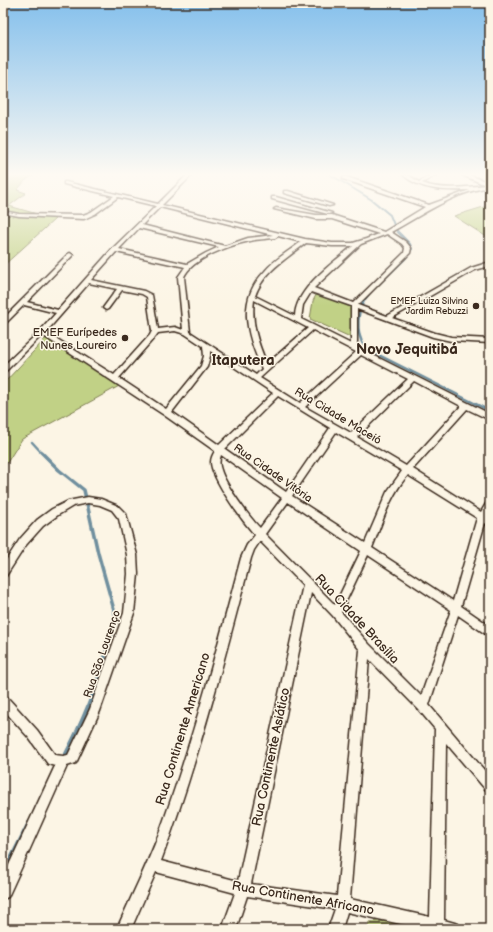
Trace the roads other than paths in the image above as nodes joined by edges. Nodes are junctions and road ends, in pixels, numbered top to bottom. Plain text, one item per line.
1 (147, 218) edge
2 (212, 218) edge
3 (342, 218) edge
4 (409, 218) edge
5 (139, 226) junction
6 (385, 232) junction
7 (279, 236) junction
8 (305, 241) junction
9 (359, 243) junction
10 (224, 248) junction
11 (114, 250) junction
12 (70, 255) dead end
13 (490, 264) edge
14 (188, 266) junction
15 (86, 281) junction
16 (121, 288) junction
17 (310, 289) junction
18 (252, 297) junction
19 (23, 303) junction
20 (354, 306) junction
21 (106, 308) dead end
22 (60, 312) junction
23 (387, 318) junction
24 (298, 321) junction
25 (3, 323) edge
26 (312, 328) junction
27 (155, 331) junction
28 (42, 332) junction
29 (187, 333) junction
30 (490, 341) edge
31 (206, 344) junction
32 (357, 350) junction
33 (3, 358) edge
34 (12, 360) junction
35 (266, 369) junction
36 (3, 370) edge
37 (115, 378) junction
38 (256, 378) junction
39 (413, 378) junction
40 (277, 393) junction
41 (466, 405) junction
42 (300, 407) junction
43 (167, 413) junction
44 (490, 417) edge
45 (334, 428) junction
46 (351, 438) junction
47 (220, 449) junction
48 (407, 470) junction
49 (287, 497) junction
50 (490, 504) edge
51 (486, 519) edge
52 (260, 534) junction
53 (367, 550) junction
54 (3, 573) edge
55 (308, 584) junction
56 (456, 608) junction
57 (336, 613) junction
58 (490, 632) edge
59 (365, 648) junction
60 (3, 701) edge
61 (423, 706) junction
62 (441, 729) junction
63 (67, 761) junction
64 (490, 786) edge
65 (154, 865) junction
66 (243, 888) junction
67 (3, 892) edge
68 (343, 904) junction
69 (437, 925) junction
70 (124, 929) edge
71 (229, 929) edge
72 (335, 929) edge
73 (453, 929) edge

1 - 5 street
2 - 7 street
3 - 6 street
4 - 6 street
5 - 10 street
5 - 11 street
6 - 9 street
6 - 20 street
7 - 8 street
7 - 10 street
8 - 9 street
8 - 18 street
9 - 17 street
10 - 14 street
11 - 14 street
11 - 15 street
12 - 19 street
13 - 23 street
14 - 29 street
15 - 16 street
15 - 22 street
16 - 21 street
16 - 27 street
17 - 20 street
17 - 24 street
18 - 24 street
18 - 35 street
19 - 22 street
19 - 25 street
20 - 23 street
20 - 32 street
22 - 28 street
23 - 30 street
24 - 26 street
26 - 32 street
26 - 35 street
27 - 29 street, Rua Cidade Maceió
27 - 37 street
28 - 34 street
28 - 37 street, Rua Cidade Vitória
29 - 31 street, Rua Cidade Maceió
31 - 38 street, Rua Cidade Maceió
31 - 43 street
32 - 39 street
32 - 42 street
33 - 34 street
34 - 36 street
35 - 38 street
37 - 43 street, Rua Cidade Vitória
38 - 40 street, Rua Cidade Maceió
39 - 41 street
39 - 46 street
40 - 42 street, Rua Cidade Maceió
40 - 47 street
41 - 44 street
41 - 48 street
42 - 45 street, Rua Cidade Maceió
43 - 47 street, Rua Cidade Vitória
45 - 46 street, Rua Cidade Maceió
45 - 49 street, Rua Continente Americano
46 - 48 street, Rua Cidade Maceió
47 - 49 street, Rua Cidade Vitória
47 - 52 street, Rua Cidade Brasília
48 - 51 street, Rua Cidade Maceió
48 - 53 street
49 - 52 street, Rua Continente Americano
49 - 53 street, Rua Cidade Vitória
50 - 51 street
51 - 56 street
52 - 55 street, Rua Cidade Brasília
52 - 65 street, Rua Continente Americano
53 - 56 street, Rua Cidade Vitória
53 - 57 street
54 - 63 street, Rua São Lourenço
55 - 57 street, Rua Cidade Brasília
55 - 66 street, Rua Continente Asiático
56 - 58 street, Rua Cidade Vitória
56 - 61 street
57 - 59 street, Rua Cidade Brasília
59 - 61 street, Rua Cidade Brasília
59 - 68 street
60 - 63 street
61 - 62 street, Rua Cidade Brasília
62 - 64 street, Rua Cidade Brasília
62 - 69 street
63 - 67 street, Rua São Lourenço
65 - 66 street, Rua Continente Africano
65 - 70 street, Rua Continente Americano
66 - 68 street, Rua Continente Africano
66 - 71 street, Rua Continente Asiático
68 - 69 street, Rua Continente Africano
68 - 72 street
69 - 73 street, Rua Continente Africano

